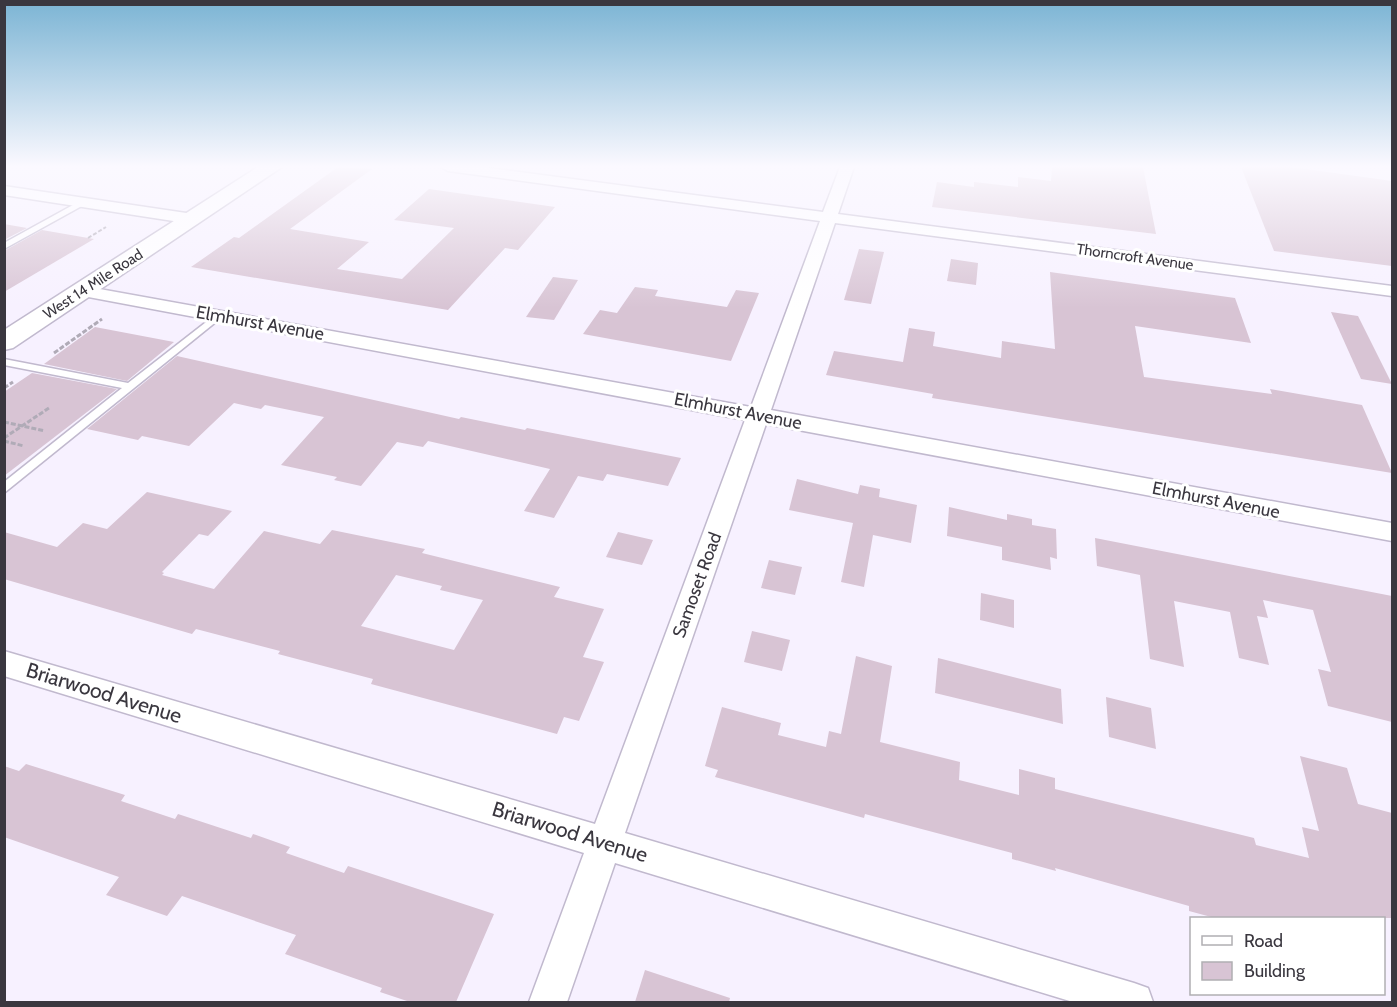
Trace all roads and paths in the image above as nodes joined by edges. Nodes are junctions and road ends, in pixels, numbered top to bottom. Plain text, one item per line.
1 (64, 214) edge
2 (161, 214) edge
3 (201, 214) edge
4 (806, 214) edge
5 (830, 214) edge
6 (829, 217) junction
7 (193, 219) junction
8 (106, 227) dead end
9 (88, 238) dead end
10 (4, 248) edge
11 (83, 291) junction
12 (1392, 291) edge
13 (219, 315) junction
14 (4, 342) edge
15 (4, 362) edge
16 (131, 387) junction
17 (49, 408) dead end
18 (758, 414) junction
19 (4, 422) edge
20 (21, 426) junction
21 (69, 437) junction
22 (4, 438) edge
23 (4, 489) edge
24 (1392, 532) edge
25 (4, 663) edge
26 (605, 843) junction
27 (548, 1002) edge
28 (1134, 1002) edge

1 - 10 lane
2 - 7 street
3 - 7 main road, West 14 Mile Road
4 - 6 street, Thorncroft Avenue
5 - 6 street, Samoset Road
6 - 12 street, Thorncroft Avenue
6 - 18 street, Samoset Road
7 - 11 main road, West 14 Mile Road
8 - 9 path
11 - 13 street, Elmhurst Avenue
11 - 14 main road, West 14 Mile Road
13 - 16 lane
13 - 18 street, Elmhurst Avenue
15 - 16 lane
16 - 21 lane
17 - 20 path
18 - 24 street, Elmhurst Avenue
18 - 26 street, Samoset Road
19 - 20 path
20 - 21 path
20 - 22 path
21 - 23 lane
25 - 26 street, Briarwood Avenue
26 - 27 street, Samoset Road
26 - 28 street, Briarwood Avenue

